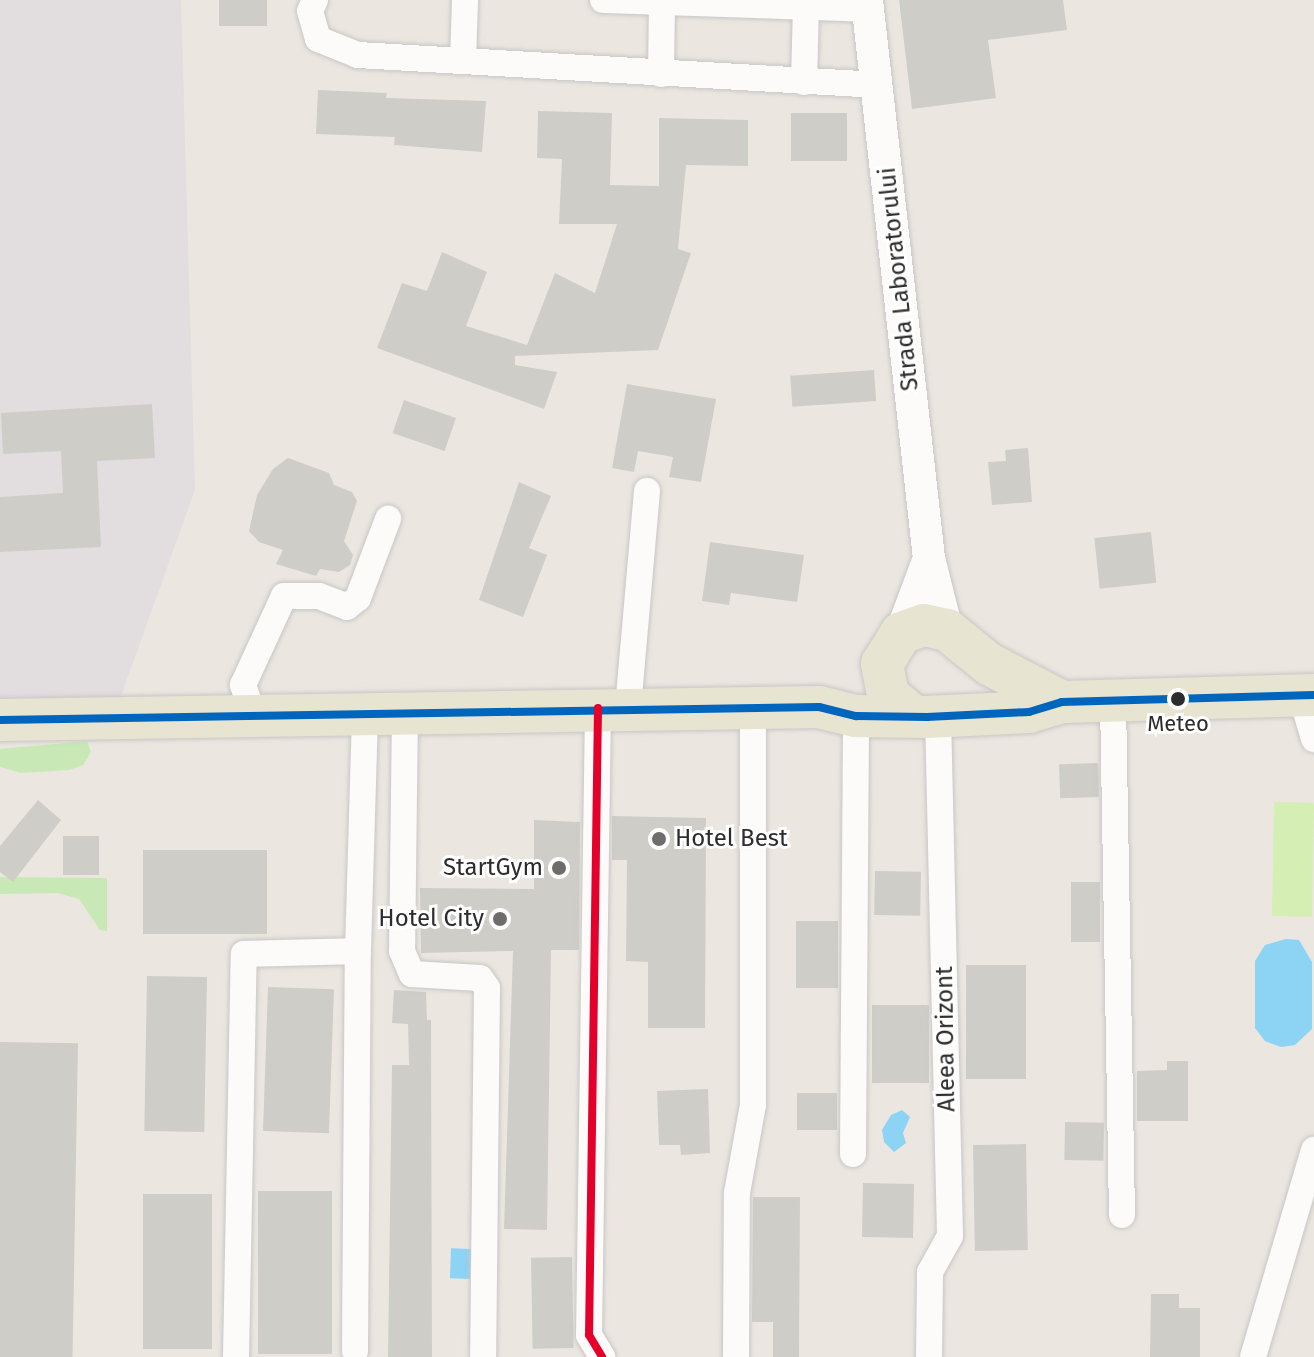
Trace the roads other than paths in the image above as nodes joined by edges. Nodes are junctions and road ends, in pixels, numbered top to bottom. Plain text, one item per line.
1 (315, 0) edge
2 (465, 0) edge
3 (603, 0) edge
4 (662, 2) junction
5 (868, 5) edge
6 (806, 8) junction
7 (463, 61) junction
8 (661, 74) junction
9 (804, 82) junction
10 (878, 85) junction
11 (647, 491) dead end
12 (388, 519) dead end
13 (929, 558) junction
14 (958, 640) junction
15 (891, 649) junction
16 (1308, 695) edge
17 (1113, 700) junction
18 (1062, 702) junction
19 (613, 708) junction
20 (753, 708) junction
21 (385, 711) junction
22 (838, 712) junction
23 (253, 714) junction
24 (931, 715) junction
25 (4, 723) edge
26 (1314, 739) edge
27 (358, 951) junction
28 (1314, 1150) edge
29 (853, 1154) dead end
30 (1122, 1215) dead end
31 (355, 1351) dead end
32 (236, 1357) edge
33 (483, 1357) edge
34 (602, 1357) edge
35 (736, 1357) edge
36 (929, 1357) edge
37 (1253, 1357) edge

1 - 7 street
2 - 7 street
3 - 4 street
4 - 6 street
4 - 8 street
5 - 6 street
5 - 10 street, Strada Laboratorului
6 - 9 street
7 - 8 street
8 - 9 street
9 - 10 street
10 - 13 street, Strada Laboratorului
11 - 19 street
12 - 23 street
13 - 14 street, Strada Laboratorului
13 - 15 street
14 - 15 main road
14 - 18 main road
14 - 24 main road
15 - 22 main road
15 - 24 main road
16 - 17 main road
16 - 26 street
17 - 18 main road
17 - 30 street
18 - 24 main road
19 - 20 main road
19 - 21 main road
19 - 34 street
20 - 22 main road
20 - 35 street
21 - 23 main road
21 - 27 street
21 - 33 street
22 - 24 main road
22 - 29 street
23 - 25 main road
24 - 36 street, Aleea Orizont
27 - 31 street
27 - 32 street
28 - 37 street

